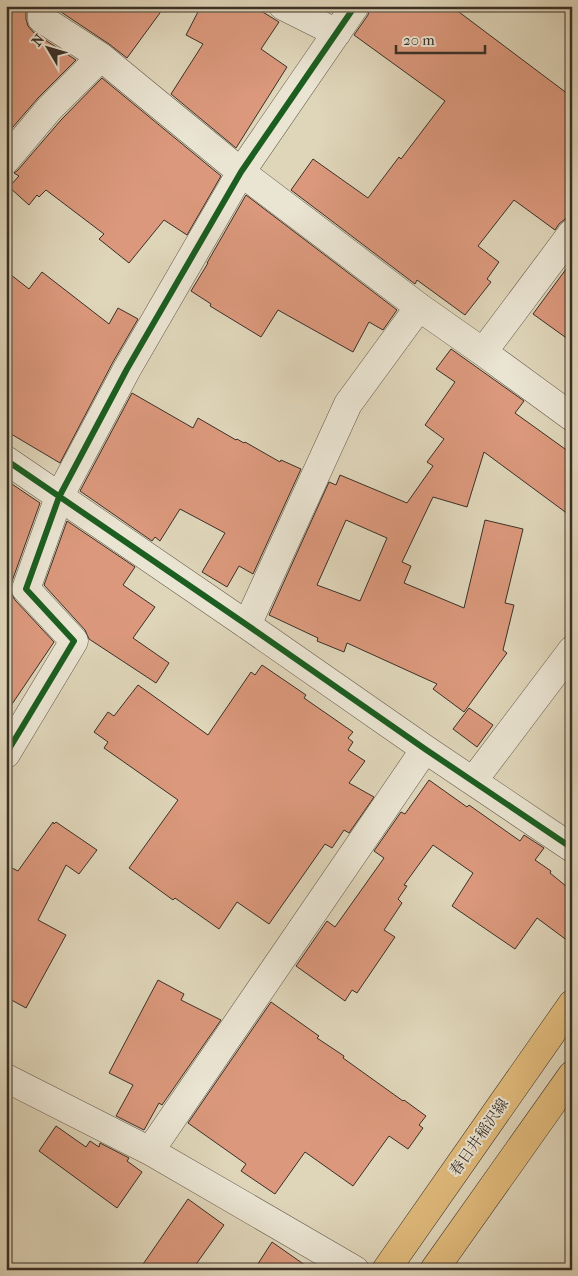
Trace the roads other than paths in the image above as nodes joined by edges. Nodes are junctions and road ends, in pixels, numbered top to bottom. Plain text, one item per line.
1 (42, 6) edge
2 (283, 6) edge
3 (355, 6) edge
4 (337, 33) junction
5 (101, 57) junction
6 (6, 160) edge
7 (241, 172) junction
8 (572, 233) edge
9 (419, 307) junction
10 (483, 352) junction
11 (572, 417) edge
12 (6, 460) edge
13 (60, 497) junction
14 (248, 625) junction
15 (572, 650) edge
16 (425, 750) junction
17 (6, 754) edge
18 (473, 781) junction
19 (572, 848) edge
20 (572, 1004) edge
21 (572, 1076) edge
22 (6, 1078) edge
23 (150, 1151) junction
24 (355, 1270) edge
25 (386, 1270) edge
26 (434, 1270) edge

1 - 5 street
2 - 4 street
3 - 4 street
4 - 7 street
5 - 6 street
5 - 7 street
7 - 9 street
7 - 13 street
8 - 10 street
9 - 10 street
9 - 14 street
10 - 11 street
12 - 13 street
13 - 14 street
13 - 17 street
14 - 16 street
15 - 18 street
16 - 18 street
16 - 23 street
18 - 19 street
20 - 25 main road, 春日井稲沢線
21 - 26 main road
22 - 23 street
23 - 24 street

